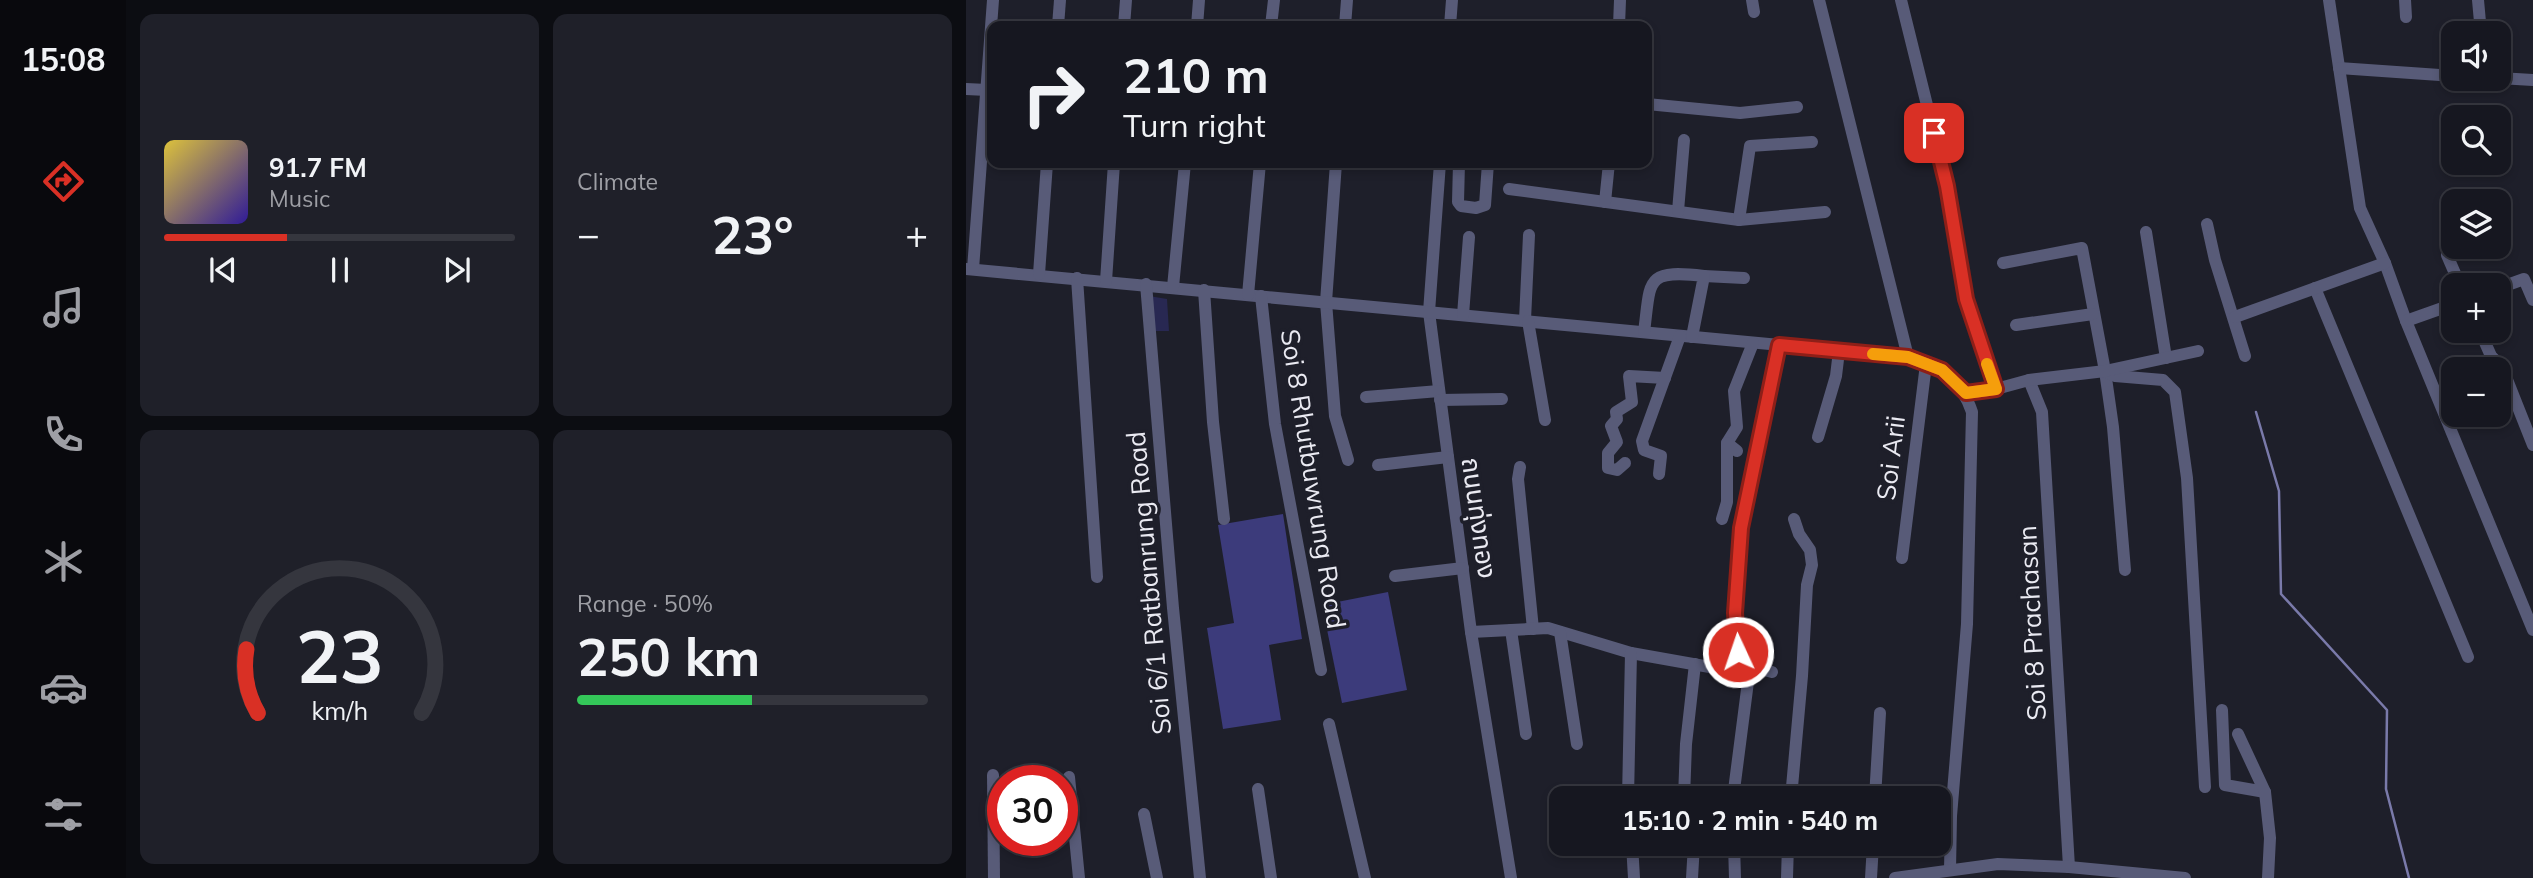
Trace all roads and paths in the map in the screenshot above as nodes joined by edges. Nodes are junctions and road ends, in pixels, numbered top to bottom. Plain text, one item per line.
1 (993, 0) edge
2 (1060, 0) edge
3 (1126, 0) edge
4 (1199, 0) edge
5 (1274, 0) edge
6 (1347, 0) edge
7 (1452, 0) edge
8 (1620, 0) edge
9 (1819, 0) edge
10 (1901, 0) edge
11 (2329, 0) edge
12 (2405, 0) edge
13 (2478, 0) edge
14 (2406, 17) dead end
15 (992, 21) edge
16 (1058, 21) edge
17 (1124, 21) edge
18 (1197, 21) edge
19 (1272, 21) edge
20 (1345, 21) edge
21 (1450, 21) edge
22 (1619, 21) edge
23 (2480, 21) edge
24 (2339, 68) junction
25 (2441, 75) edge
26 (2511, 79) edge
27 (2533, 80) edge
28 (966, 89) edge
29 (987, 90) joint
30 (1652, 104) edge
31 (1797, 107) dead end
32 (1684, 140) dead end
33 (1812, 142) dead end
34 (1047, 168) edge
35 (1114, 168) edge
36 (1185, 168) edge
37 (1260, 168) edge
38 (1336, 168) edge
39 (1440, 168) edge
40 (1459, 168) edge
41 (1488, 168) edge
42 (1608, 168) edge
43 (1509, 189) dead end
44 (1605, 202) junction
45 (1678, 211) junction
46 (1825, 212) dead end
47 (1740, 220) junction
48 (2207, 224) dead end
49 (2146, 232) dead end
50 (1529, 235) dead end
51 (1469, 237) dead end
52 (2385, 262) junction
53 (2003, 263) dead end
54 (969, 269) edge
55 (1039, 274) junction
56 (1704, 276) junction
57 (1077, 278) junction
58 (1744, 278) dead end
59 (1106, 281) junction
60 (2511, 284) edge
61 (1146, 285) junction
62 (1174, 287) junction
63 (2315, 288) junction
64 (1204, 290) junction
65 (1255, 295) junction
66 (2533, 300) edge
67 (1326, 302) junction
68 (2441, 309) edge
69 (1429, 312) junction
70 (2093, 314) junction
71 (1463, 315) junction
72 (2235, 317) junction
73 (1526, 321) junction
74 (2406, 321) junction
75 (2016, 325) dead end
76 (1644, 332) junction
77 (1686, 336) junction
78 (1753, 343) junction
79 (2485, 343) edge
80 (1779, 345) junction
81 (1839, 351) junction
82 (2198, 351) dead end
83 (2245, 356) dead end
84 (1908, 357) junction
85 (2166, 358) junction
86 (1926, 364) junction
87 (2105, 371) junction
88 (1665, 378) junction
89 (2029, 380) junction
90 (1996, 389) junction
91 (1966, 393) junction
92 (1440, 395) junction
93 (1366, 397) dead end
94 (1502, 399) dead end
95 (1545, 420) dead end
96 (1818, 437) dead end
97 (1727, 443) junction
98 (2533, 445) edge
99 (1737, 451) dead end
100 (1448, 457) junction
101 (1348, 460) dead end
102 (1625, 463) dead end
103 (1378, 465) dead end
104 (1520, 467) dead end
105 (1659, 474) dead end
106 (1224, 519) dead end
107 (1722, 519) dead end
108 (1794, 519) dead end
109 (1902, 558) dead end
110 (1463, 568) junction
111 (2125, 570) dead end
112 (1395, 576) dead end
113 (1097, 577) dead end
114 (1533, 629) junction
115 (1511, 630) junction
116 (2533, 630) edge
117 (1471, 632) junction
118 (1560, 632) junction
119 (1631, 653) junction
120 (2468, 657) dead end
121 (1695, 664) junction
122 (1321, 670) dead end
123 (1772, 672) dead end
124 (1744, 673) junction
125 (2222, 710) dead end
126 (1880, 713) dead end
127 (1329, 724) dead end
128 (1526, 734) dead end
129 (2238, 734) dead end
130 (1577, 744) dead end
131 (1628, 786) edge
132 (1684, 786) edge
133 (1734, 786) edge
134 (1792, 786) edge
135 (1876, 786) edge
136 (2205, 787) dead end
137 (1258, 789) dead end
138 (2265, 792) junction
139 (1144, 814) dead end
140 (994, 856) edge
141 (1077, 856) edge
142 (1633, 856) edge
143 (1693, 856) edge
144 (1734, 856) edge
145 (1788, 856) edge
146 (1872, 856) edge
147 (2069, 867) junction
148 (1950, 870) junction
149 (1987, 872) edge
150 (2055, 872) edge
151 (994, 878) edge
152 (1079, 878) edge
153 (1157, 878) edge
154 (1200, 878) edge
155 (1271, 878) edge
156 (1365, 878) edge
157 (1511, 878) edge
158 (1634, 878) edge
159 (1692, 878) edge
160 (1735, 878) edge
161 (1787, 878) edge
162 (1871, 878) edge
163 (1895, 878) edge
164 (2185, 878) edge
165 (2268, 878) edge

1 - 15 street
2 - 16 street
3 - 17 street
4 - 18 street
5 - 19 street
6 - 20 street
7 - 21 street
8 - 22 street
9 - 84 street
10 - 90 street
11 - 24 street
12 - 14 street
13 - 23 street
24 - 25 street
24 - 52 street
26 - 27 street
28 - 29 street
29 - 54 street
30 - 31 street
32 - 45 street
33 - 47 street
34 - 55 street
35 - 59 street
36 - 62 street
37 - 65 street, Soi 8 Rhutbuwrung Road
38 - 67 street
39 - 69 street, ถนนทุ่งทอง
40 - 41 street
42 - 44 street
43 - 44 street
44 - 45 street
45 - 47 street
46 - 47 street
48 - 72 street
49 - 85 street
50 - 73 street
51 - 71 street
52 - 63 street
52 - 74 street
53 - 70 street
54 - 55 street
55 - 57 street
56 - 58 street
56 - 76 street
56 - 77 street
57 - 59 street
57 - 113 street
59 - 61 street
60 - 66 street
61 - 62 street
61 - 154 street, Soi 6/1 Ratbanrung Road
62 - 64 street
63 - 72 street
63 - 120 street
64 - 65 street
64 - 106 street
65 - 67 street
65 - 122 street, Soi 8 Rhutbuwrung Road
67 - 69 street
67 - 101 street
68 - 74 street
69 - 71 street
69 - 92 street, ถนนทุ่งทอง
70 - 75 street
70 - 87 street
71 - 73 street
72 - 83 street
73 - 76 street
73 - 95 street
74 - 116 street
76 - 77 street
77 - 78 street
77 - 88 street
78 - 80 street
78 - 97 street
79 - 98 street
80 - 81 street
80 - 124 street
81 - 84 street
81 - 96 street
82 - 85 street
84 - 86 street
85 - 87 street
86 - 91 street
86 - 109 street, Soi Arii
87 - 89 street
87 - 111 street
87 - 136 street
88 - 102 street
88 - 105 street
89 - 90 street
89 - 147 street, Soi 8 Prachasan
90 - 91 street
91 - 148 street
92 - 93 street
92 - 94 street
92 - 100 street, ถนนทุ่งทอง
97 - 99 street
97 - 107 street
100 - 103 street
100 - 110 street, ถนนทุ่งทอง
104 - 114 street
108 - 134 street
110 - 112 street
110 - 117 street, ถนนทุ่งทอง
114 - 115 street
114 - 118 street
115 - 117 street
115 - 128 street
117 - 157 street, ถนนทุ่งทอง
118 - 119 street
118 - 130 street
119 - 121 street
119 - 131 street
121 - 124 street
121 - 132 street
123 - 124 street
124 - 133 street
125 - 138 street
126 - 135 street
127 - 156 street
129 - 138 street
137 - 155 street
138 - 165 street
139 - 153 street
140 - 151 street
141 - 152 street
142 - 158 street
143 - 159 street
144 - 160 street
145 - 161 street
146 - 162 street
147 - 150 street
147 - 164 street
148 - 149 street
148 - 163 street
149 - 150 street

